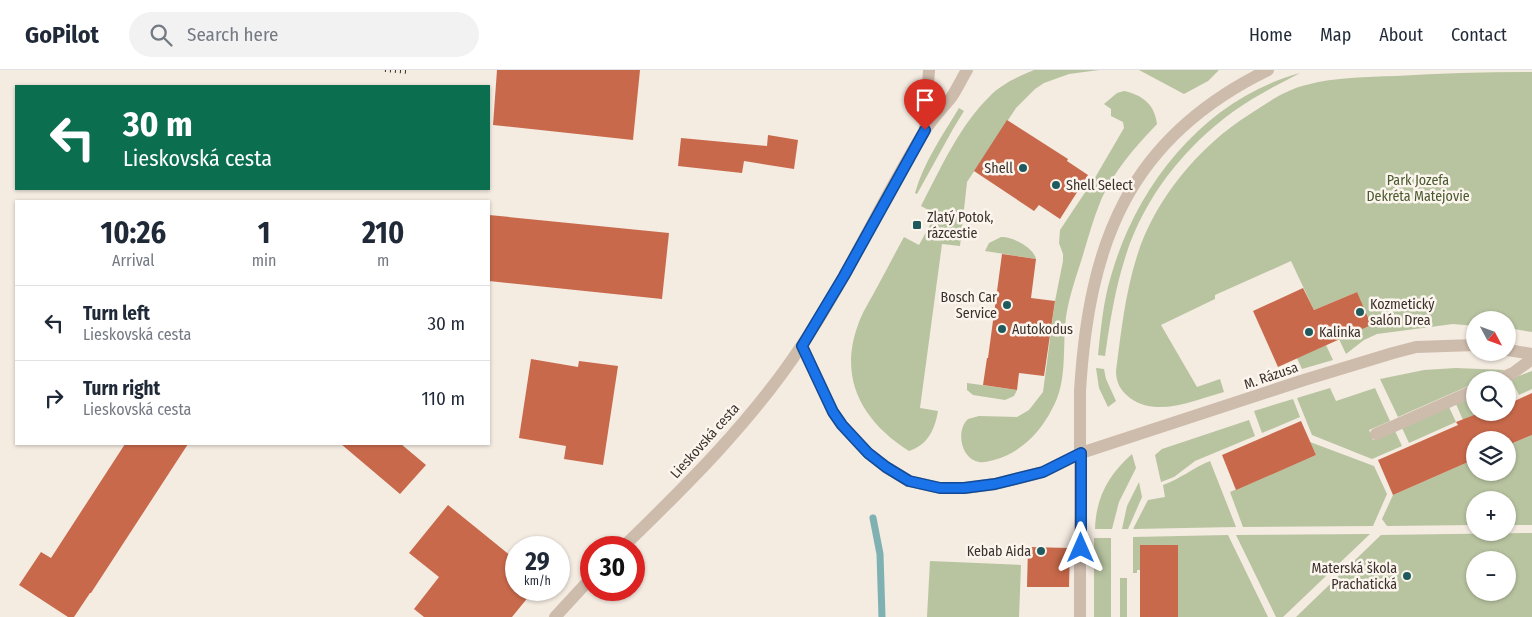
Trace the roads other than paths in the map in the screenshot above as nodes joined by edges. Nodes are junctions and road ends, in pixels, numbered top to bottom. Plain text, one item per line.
1 (929, 70) edge
2 (967, 70) edge
3 (1268, 70) edge
4 (925, 130) junction
5 (1466, 344) edge
6 (802, 346) junction
7 (1516, 351) edge
8 (1532, 354) edge
9 (1532, 359) edge
10 (1516, 371) edge
11 (1466, 394) edge
12 (1376, 434) dead end
13 (1081, 453) junction
14 (634, 536) edge
15 (580, 590) edge
16 (555, 617) edge
17 (1080, 617) edge

1 - 4 street, Lieskovská cesta
2 - 4 street, Lieskovská cesta
3 - 13 street
4 - 6 street, Lieskovská cesta
5 - 13 street, M. Rázusa
6 - 13 street
6 - 14 street, Lieskovská cesta
7 - 8 street
9 - 10 street
11 - 12 street
13 - 17 street
15 - 16 street

